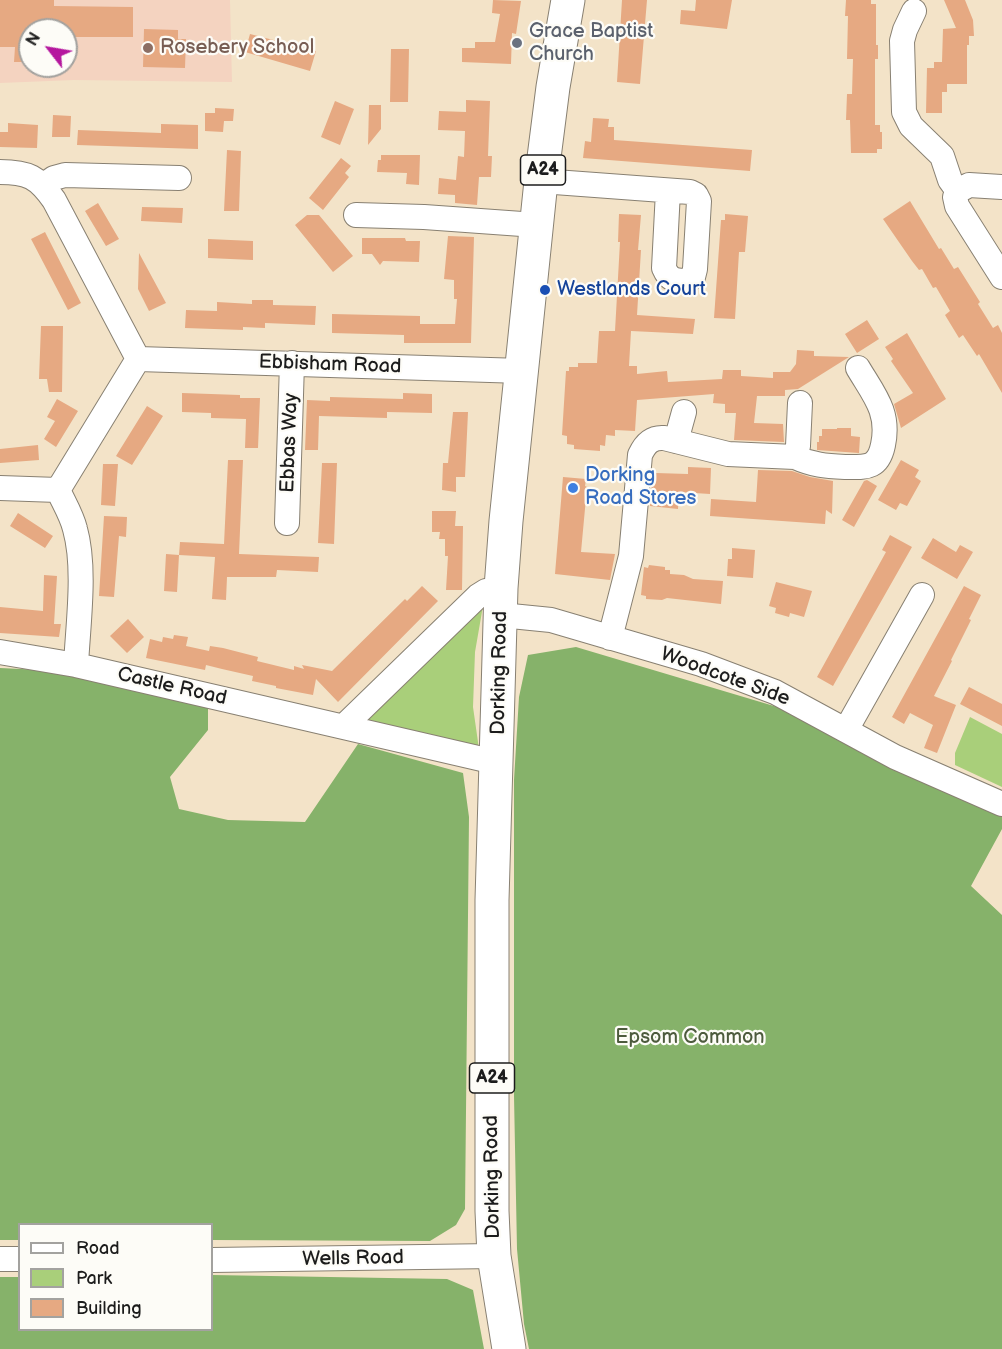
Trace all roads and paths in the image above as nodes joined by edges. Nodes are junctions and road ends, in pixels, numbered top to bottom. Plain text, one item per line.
1 (567, 0) edge
2 (914, 11) dead end
3 (0, 172) edge
4 (179, 178) dead end
5 (541, 181) junction
6 (44, 185) junction
7 (1002, 187) edge
8 (668, 190) dead end
9 (958, 191) junction
10 (356, 214) dead end
11 (536, 225) junction
12 (1002, 277) edge
13 (138, 359) junction
14 (292, 363) junction
15 (858, 368) dead end
16 (522, 371) junction
17 (800, 403) dead end
18 (684, 412) dead end
19 (676, 441) junction
20 (795, 457) junction
21 (0, 488) edge
22 (58, 490) junction
23 (287, 523) dead end
24 (922, 595) dead end
25 (501, 601) junction
26 (610, 638) junction
27 (0, 652) edge
28 (76, 665) junction
29 (344, 726) junction
30 (846, 730) junction
31 (498, 760) junction
32 (1002, 804) edge
33 (494, 1256) junction
34 (0, 1259) edge
35 (18, 1259) edge
36 (213, 1260) edge
37 (510, 1349) edge

1 - 5 highway, Dorking Road / A24
2 - 9 street
3 - 6 street
4 - 6 street
5 - 8 street
5 - 11 highway, Dorking Road / A24
6 - 13 street
7 - 9 street
9 - 12 street
10 - 11 street
11 - 16 highway, Dorking Road / A24
13 - 14 street, Ebbisham Road
13 - 22 street
14 - 16 street, Ebbisham Road
14 - 23 street, Ebbas Way
15 - 20 street
16 - 25 highway, Dorking Road / A24
17 - 20 street
18 - 19 street
19 - 20 street
19 - 26 street
21 - 22 street
22 - 28 street
24 - 30 street
25 - 26 street, Woodcote Side
25 - 29 street
25 - 31 highway, Dorking Road / A24
26 - 30 street, Woodcote Side
27 - 28 street, Castle Road
28 - 29 street, Castle Road
29 - 31 street, Castle Road
30 - 32 street, Woodcote Side
31 - 33 highway, Dorking Road / A24
33 - 36 street, Wells Road
33 - 37 highway, Dorking Road / A24
34 - 35 street

